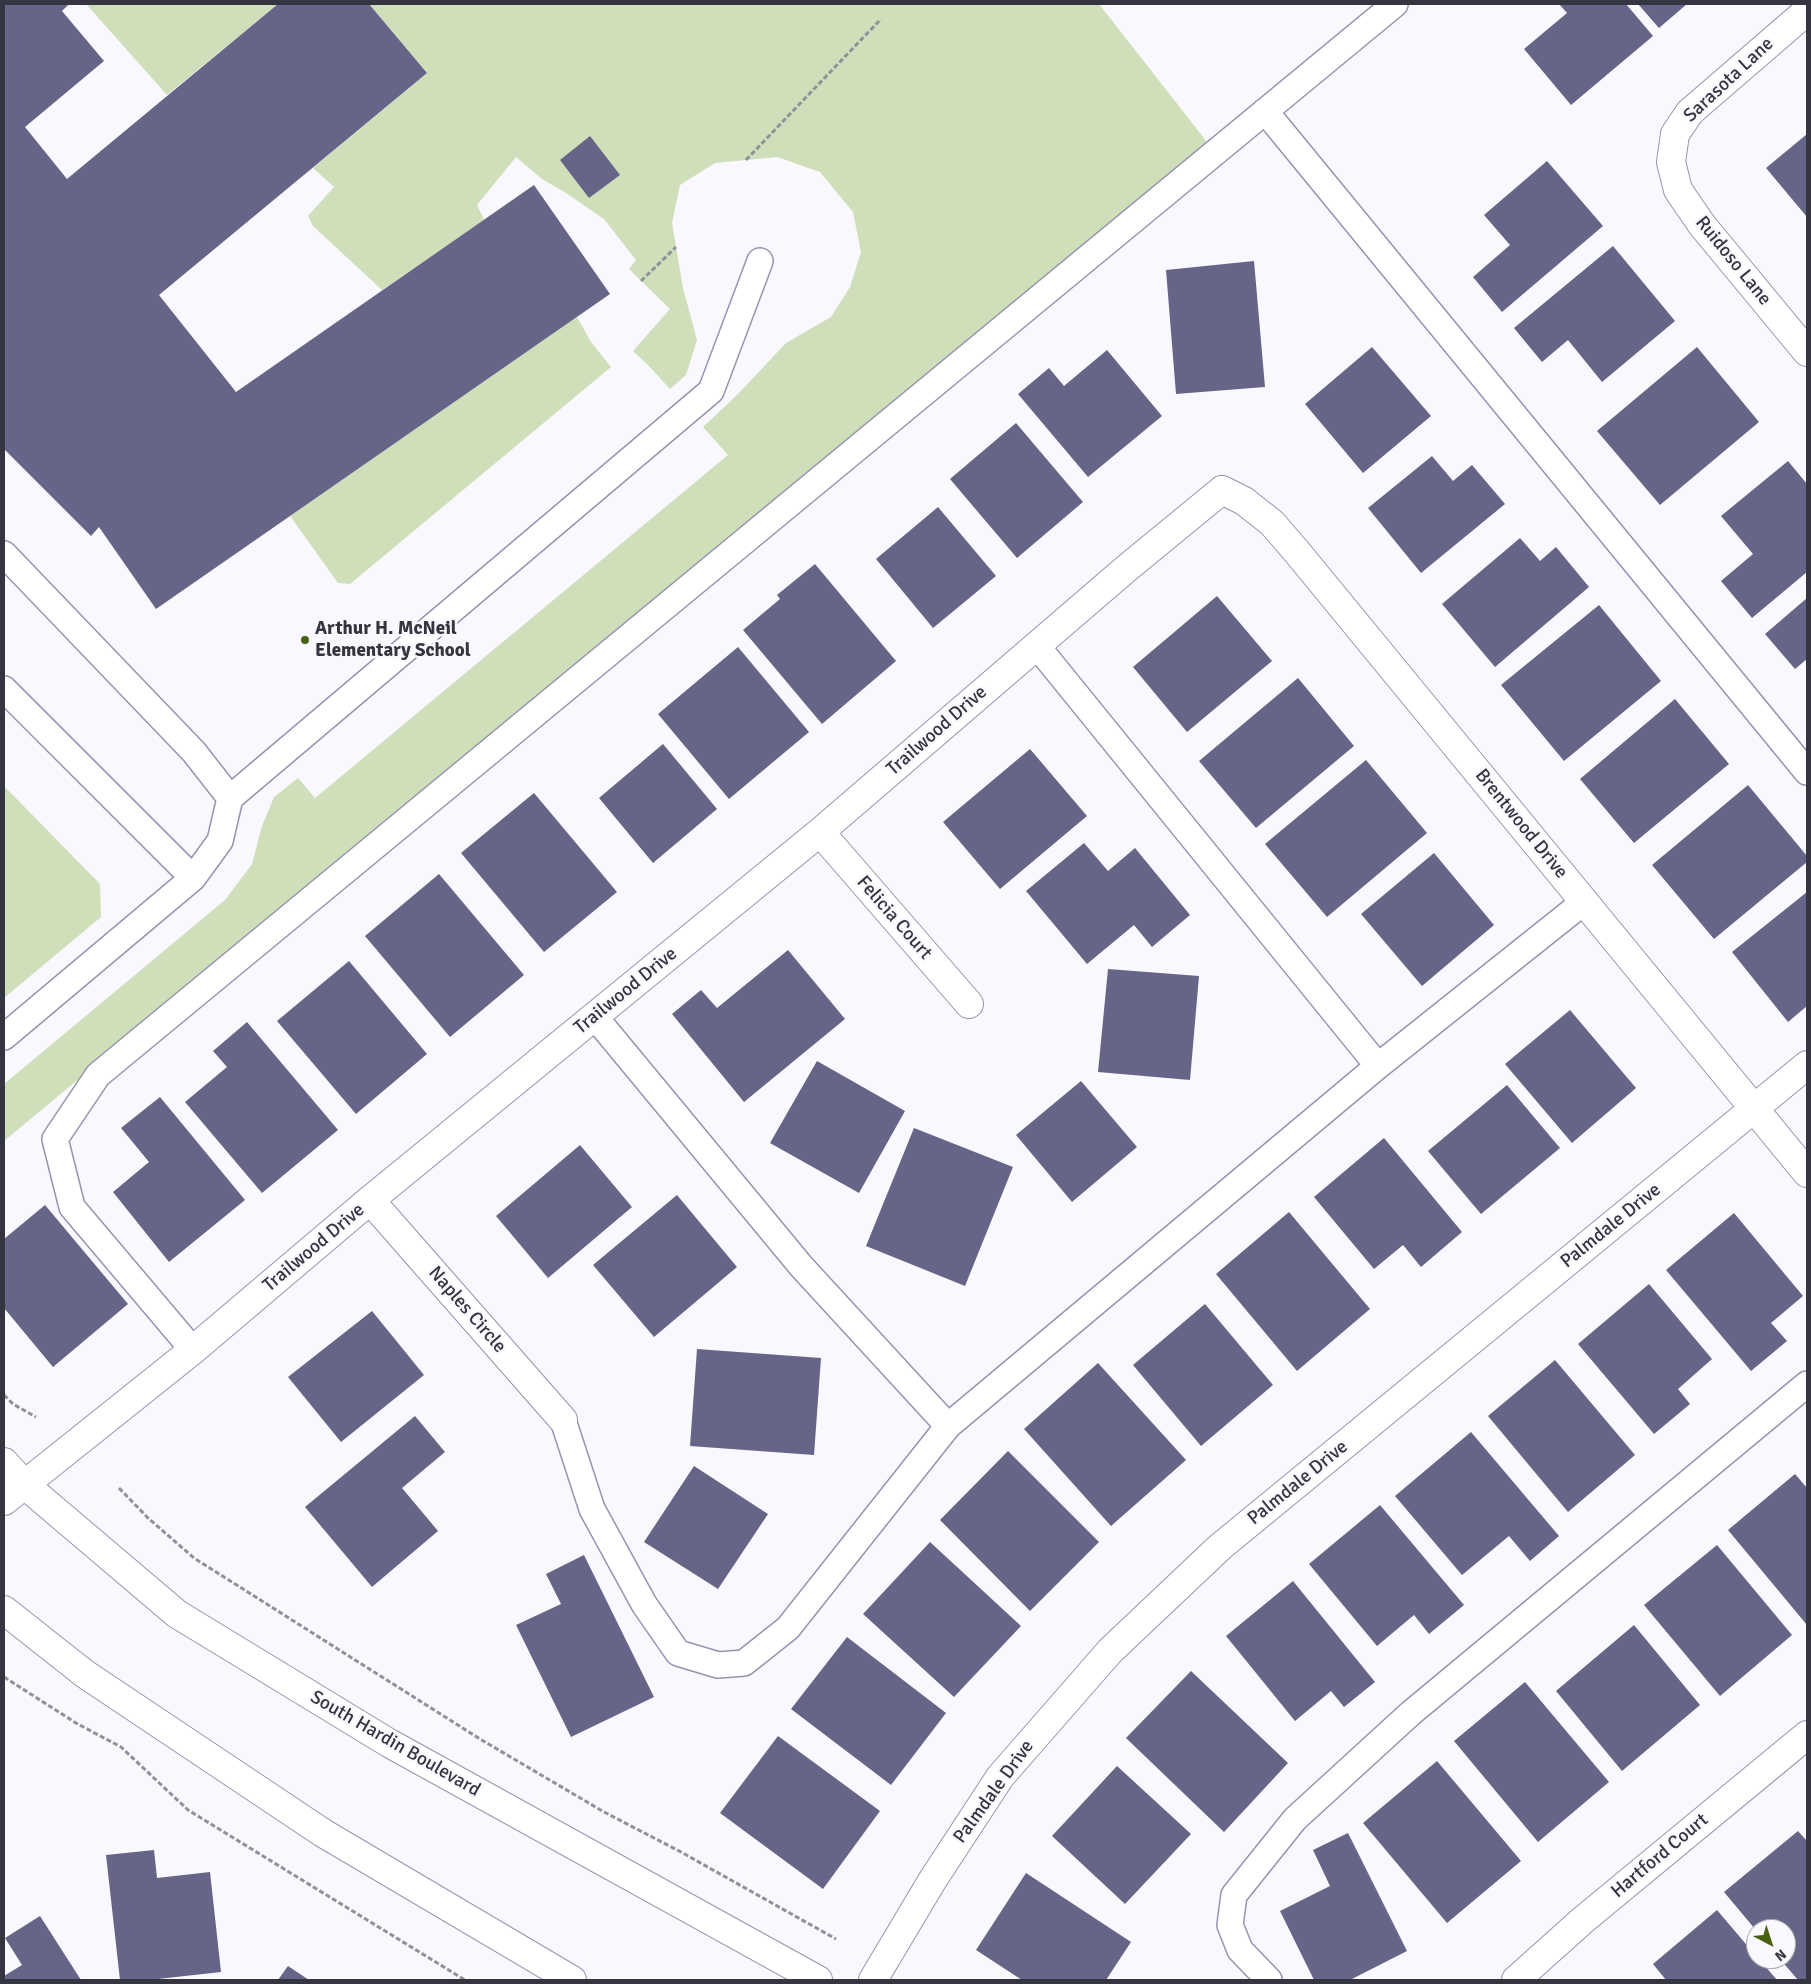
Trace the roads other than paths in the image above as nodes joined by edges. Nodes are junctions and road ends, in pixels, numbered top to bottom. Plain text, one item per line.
1 (1395, 4) edge
2 (1807, 11) edge
3 (1265, 111) junction
4 (1671, 162) joint
5 (760, 261) dead end
6 (1807, 352) edge
7 (1222, 490) joint
8 (4, 554) edge
9 (1037, 646) junction
10 (4, 689) edge
11 (1807, 772) edge
12 (230, 798) junction
13 (820, 832) junction
14 (193, 878) junction
15 (1585, 901) junction
16 (968, 1004) dead end
17 (595, 1017) junction
18 (4, 1037) edge
19 (1807, 1065) edge
20 (1378, 1066) junction
21 (1756, 1108) junction
22 (1807, 1173) edge
23 (370, 1200) junction
24 (193, 1350) junction
25 (1807, 1384) edge
26 (563, 1420) joint
27 (948, 1426) junction
28 (4, 1462) edge
29 (25, 1485) junction
30 (4, 1502) edge
31 (4, 1610) edge
32 (1807, 1735) edge
33 (572, 1980) edge
34 (818, 1980) edge
35 (873, 1980) edge
36 (1269, 1980) edge
37 (1516, 1980) edge

1 - 3 lane
2 - 4 street, Sarasota Lane
3 - 11 lane
3 - 24 lane
4 - 6 street, Ruidoso Lane
5 - 12 lane
7 - 9 street, Trailwood Drive
7 - 15 street, Brentwood Drive
8 - 12 lane
9 - 13 street, Trailwood Drive
9 - 20 lane
10 - 14 lane
12 - 14 lane
13 - 16 street, Felicia Court
13 - 17 street, Trailwood Drive
14 - 18 lane
15 - 20 lane
15 - 21 street, Brentwood Drive
17 - 23 street, Trailwood Drive
17 - 27 lane
19 - 21 street, Palmdale Drive
20 - 27 lane
21 - 22 street, Brentwood Drive
21 - 35 street, Palmdale Drive
23 - 24 street, Trailwood Drive
23 - 26 street, Naples Circle
24 - 29 street, Trailwood Drive
25 - 36 lane
26 - 27 lane
28 - 29 street, South Hardin Boulevard
29 - 30 street, Trailwood Drive
29 - 34 street, South Hardin Boulevard
31 - 33 street
32 - 37 street, Hartford Court

